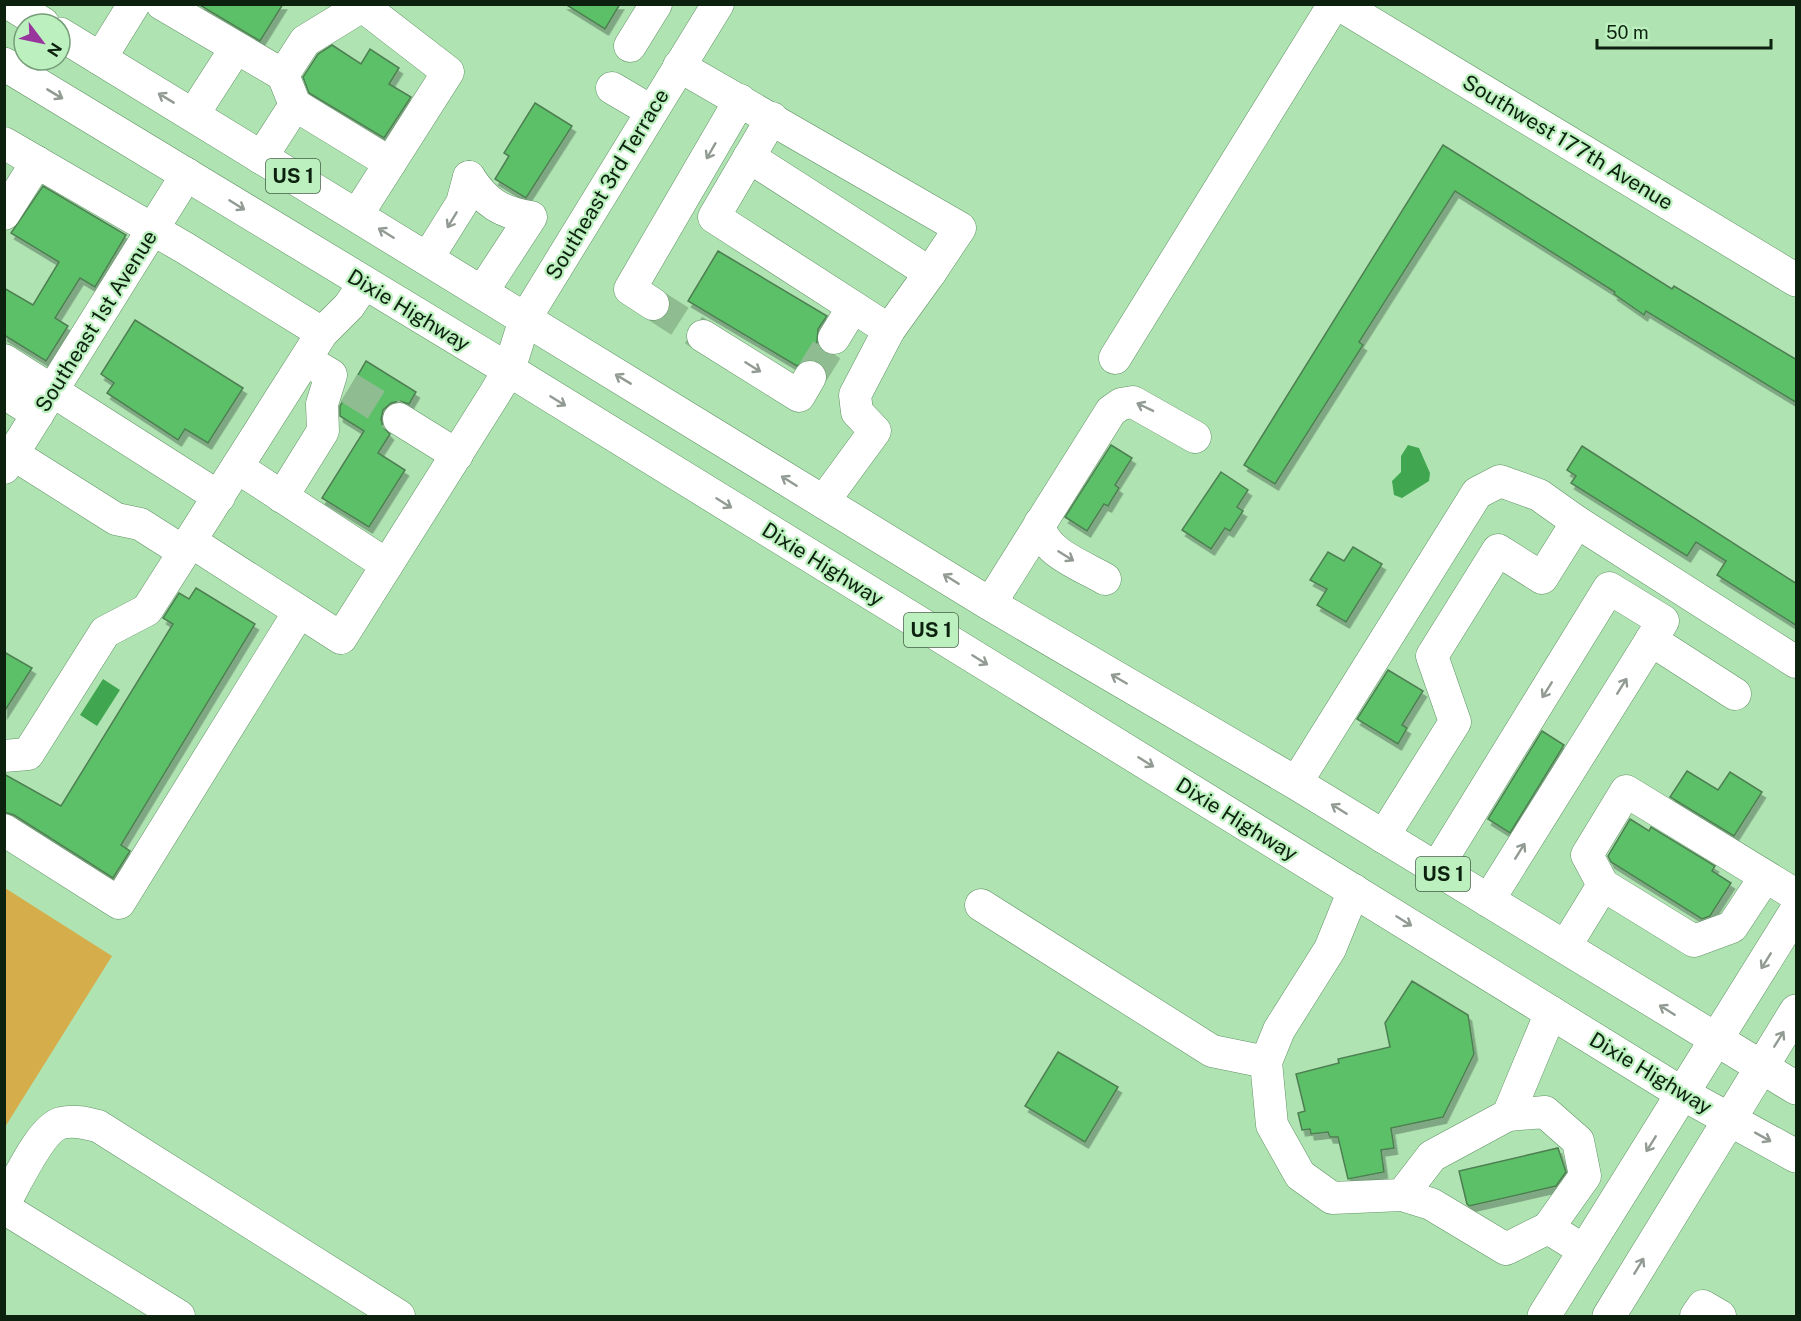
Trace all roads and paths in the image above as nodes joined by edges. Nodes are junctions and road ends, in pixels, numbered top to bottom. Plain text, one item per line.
1 (11, 4) edge
2 (134, 4) edge
3 (162, 4) edge
4 (656, 4) edge
5 (1334, 4) edge
6 (1339, 4) edge
7 (361, 5) edge
8 (714, 6) edge
9 (24, 12) edge
10 (72, 42) edge
11 (630, 46) dead end
12 (236, 48) junction
13 (100, 59) junction
14 (4, 64) edge
15 (679, 66) junction
16 (283, 75) junction
17 (612, 88) dead end
18 (740, 100) junction
19 (295, 105) junction
20 (651, 111) junction
21 (193, 114) junction
22 (772, 118) junction
23 (4, 143) edge
24 (261, 158) junction
25 (749, 158) junction
26 (37, 162) junction
27 (390, 163) junction
28 (187, 174) junction
29 (4, 214) edge
30 (357, 215) junction
31 (152, 230) junction
32 (427, 259) junction
33 (930, 273) junction
34 (1797, 280) edge
35 (364, 284) junction
36 (482, 292) junction
37 (653, 304) tunnel mouth
38 (853, 307) junction
39 (525, 319) junction
40 (889, 330) junction
41 (322, 333) junction
42 (704, 336) tunnel mouth
43 (834, 338) tunnel mouth
44 (1115, 358) dead end
45 (4, 360) edge
46 (508, 370) junction
47 (329, 374) junction
48 (810, 377) tunnel mouth
49 (4, 393) edge
50 (45, 402) junction
51 (399, 419) tunnel mouth
52 (1195, 436) dead end
53 (457, 455) junction
54 (9, 461) edge
55 (237, 467) junction
56 (282, 496) junction
57 (219, 497) junction
58 (824, 502) junction
59 (1577, 522) junction
60 (1040, 523) junction
61 (187, 547) junction
62 (387, 565) junction
63 (1105, 579) dead end
64 (990, 604) junction
65 (299, 612) junction
66 (1651, 640) junction
67 (1797, 662) edge
68 (1735, 694) dead end
69 (4, 756) edge
70 (1296, 783) junction
71 (4, 830) edge
72 (1383, 837) junction
73 (1436, 869) junction
74 (1765, 877) junction
75 (1603, 885) junction
76 (1354, 890) junction
77 (1797, 896) edge
78 (1488, 901) junction
79 (981, 905) dead end
80 (1797, 911) edge
81 (1565, 947) junction
82 (1797, 1011) edge
83 (1551, 1012) junction
84 (1716, 1041) junction
85 (1266, 1062) junction
86 (1761, 1068) junction
87 (1797, 1088) edge
88 (1683, 1094) junction
89 (1508, 1116) junction
90 (1729, 1119) junction
91 (1797, 1156) edge
92 (1402, 1194) junction
93 (4, 1205) edge
94 (1548, 1228) junction
95 (1585, 1251) junction
96 (179, 1317) edge
97 (399, 1317) edge
98 (1544, 1317) edge
99 (1609, 1317) edge
100 (1696, 1317) edge
101 (1720, 1317) edge

1 - 9 main road
2 - 13 street
3 - 12 street
4 - 11 street
5 - 44 street
6 - 34 main road, Southwest 177th Avenue
7 - 16 street
7 - 27 street
8 - 15 street, Southeast 3rd Terrace
10 - 13 main road, US 1
12 - 16 street
12 - 21 street
21 -> 13 main road, US 1
14 -> 28 main road, Dixie Highway / US 1
15 - 18 street
15 - 20 street, Southeast 3rd Terrace
16 - 19 street
17 - 20 street
18 - 22 street
18 -> 37 street
19 - 24 street
19 - 27 street
20 - 39 street, Southeast 3rd Terrace
21 - 24 main road, US 1
22 - 25 street
22 - 33 street
23 - 26 street
24 - 30 main road, US 1
25 - 33 street
25 - 38 street
26 - 29 street
26 - 31 street
27 - 30 street
28 - 31 street, Southeast 1st Avenue
28 -> 35 main road, Dixie Highway / US 1
32 -> 30 main road, US 1
31 - 41 street
31 - 50 street, Southeast 1st Avenue
32 - 36 main road, US 1
36 -> 32 street
33 - 40 street
35 - 41 street
35 - 46 main road, Dixie Highway / US 1
36 - 39 main road, US 1
38 - 40 street
38 - 43 street
39 - 46 street, Southeast 3rd Terrace
58 -> 39 main road, US 1
40 - 58 street
41 - 47 street
42 -> 48 street
45 - 50 street
46 - 53 street, Southeast 3rd Terrace
46 -> 76 main road, Dixie Highway / US 1
47 - 55 street
47 - 56 street
49 - 50 street
50 - 54 street, Southeast 1st Avenue
50 - 57 street
51 - 53 street
52 -> 60 street
53 - 62 street, Southeast 3rd Terrace
54 - 61 street
55 - 56 street
55 - 57 street
56 - 62 street
57 - 61 street
64 -> 58 main road, US 1
59 - 67 street
59 - 70 street
59 - 72 street
60 -> 63 street
60 - 64 street
61 - 65 street
61 - 69 street
62 - 65 street, Southeast 3rd Terrace
70 -> 64 main road, US 1
65 - 71 street
66 - 68 street
66 -> 73 street
78 -> 66 street
72 -> 70 main road, US 1
72 - 73 main road, US 1
73 - 78 main road, US 1
74 - 75 street
74 - 75 street
74 - 77 street
75 - 81 street
76 -> 83 main road, Dixie Highway / US 1
76 - 85 street
78 - 81 main road, US 1
79 - 85 street
80 -> 84 main road
84 -> 81 main road, US 1
86 -> 82 main road
83 - 88 main road, Dixie Highway / US 1
83 - 89 street
84 - 86 main road, US 1
84 - 88 main road
85 - 92 street
86 - 87 main road, US 1
86 - 90 main road
88 - 90 main road, Dixie Highway / US 1
88 -> 95 main road
89 - 92 street
89 - 94 street
90 -> 91 main road, Dixie Highway / US 1
99 -> 90 main road
92 - 94 street
93 - 96 street
93 - 97 street
94 - 95 street
95 - 98 main road
100 - 101 street

